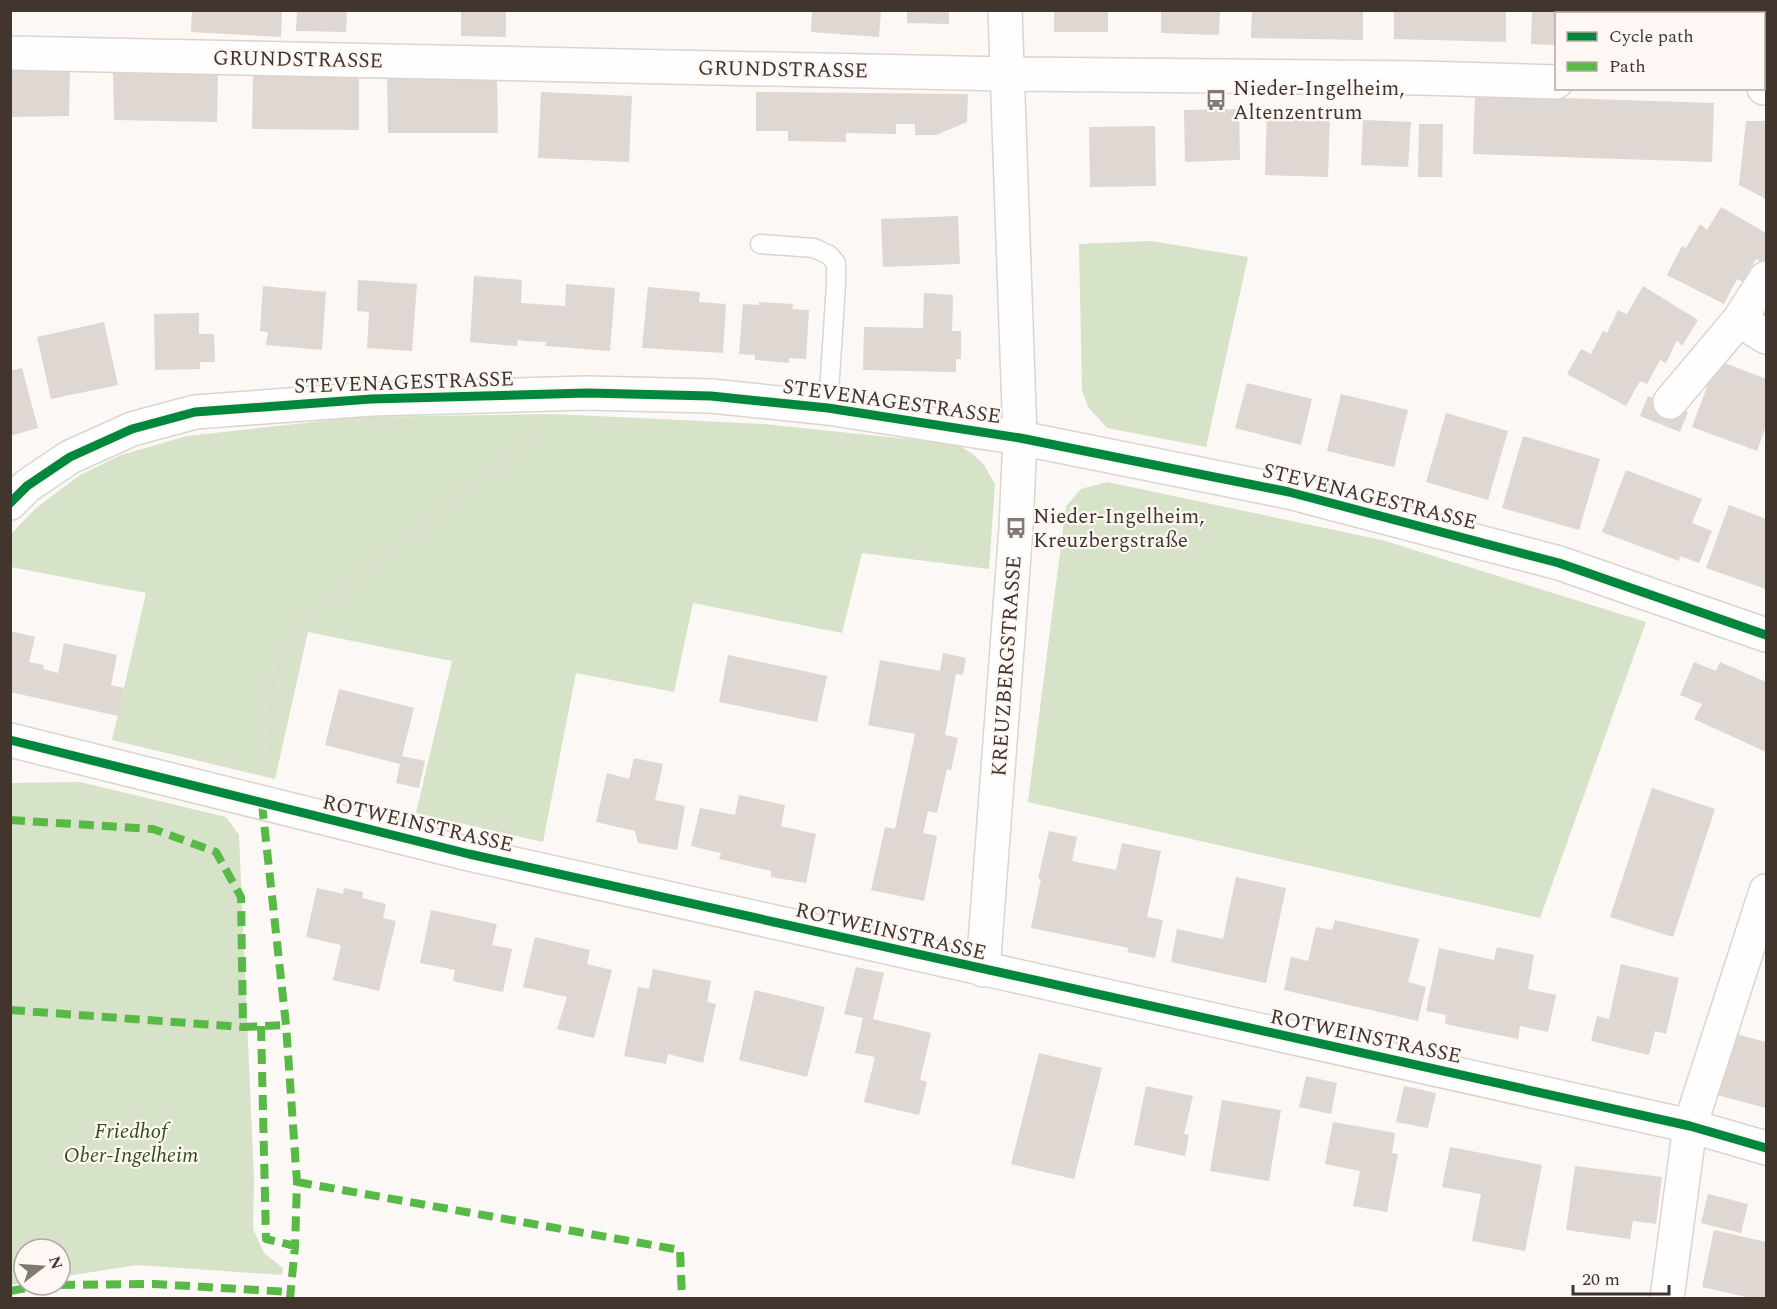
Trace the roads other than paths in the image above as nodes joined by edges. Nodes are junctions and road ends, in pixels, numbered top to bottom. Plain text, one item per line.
1 (1005, 10) edge
2 (10, 53) edge
3 (1007, 74) junction
4 (1555, 82) edge
5 (760, 244) dead end
6 (1767, 278) edge
7 (1738, 320) junction
8 (1767, 337) edge
9 (1670, 402) dead end
10 (828, 408) junction
11 (1020, 438) junction
12 (10, 503) edge
13 (1767, 635) edge
14 (10, 740) edge
15 (1767, 891) edge
16 (983, 970) junction
17 (1690, 1126) junction
18 (1767, 1148) edge
19 (1667, 1299) edge

1 - 3 street, KREUZBERGSTRASSE
2 - 3 street, GRUNDSTRASSE
3 - 4 street, GRUNDSTRASSE
3 - 11 street, KREUZBERGSTRASSE
5 - 10 lane
6 - 7 street
7 - 8 street
7 - 9 street
10 - 11 street, STEVENAGESTRASSE
10 - 12 street, STEVENAGESTRASSE
11 - 13 street, STEVENAGESTRASSE
11 - 16 street, KREUZBERGSTRASSE
14 - 16 street, ROTWEINSTRASSE
15 - 17 street
16 - 17 street, ROTWEINSTRASSE
17 - 18 street, ROTWEINSTRASSE
17 - 19 street

